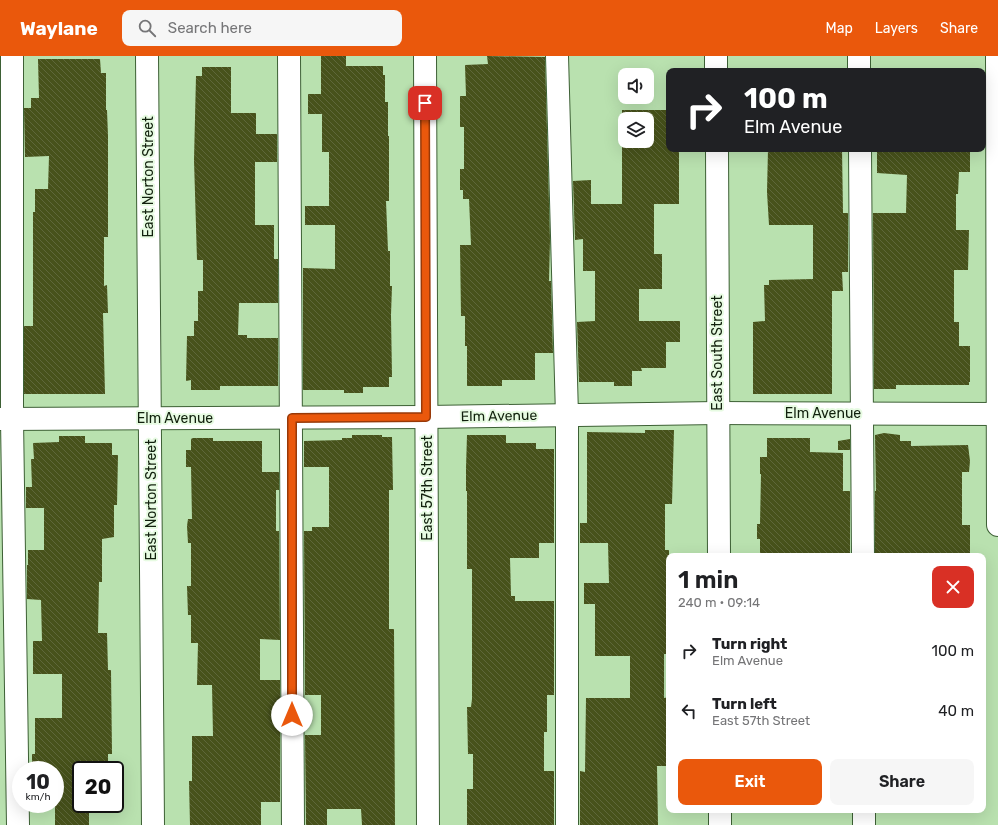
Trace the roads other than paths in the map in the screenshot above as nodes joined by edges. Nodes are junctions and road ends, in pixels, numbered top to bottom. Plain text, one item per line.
1 (12, 56) edge
2 (147, 56) edge
3 (289, 56) edge
4 (424, 56) edge
5 (557, 56) edge
6 (716, 56) edge
7 (859, 56) edge
8 (997, 56) edge
9 (716, 68) edge
10 (859, 68) edge
11 (717, 152) edge
12 (860, 152) edge
13 (718, 413) junction
14 (863, 414) junction
15 (998, 414) edge
16 (566, 415) junction
17 (426, 417) junction
18 (150, 418) junction
19 (292, 418) junction
20 (6, 419) edge
21 (998, 525) edge
22 (719, 553) edge
23 (864, 553) edge
24 (720, 813) edge
25 (864, 813) edge
26 (18, 825) edge
27 (153, 825) edge
28 (293, 825) edge
29 (428, 825) edge
30 (566, 825) edge
31 (720, 825) edge
32 (864, 825) edge

1 - 20 street
2 - 18 street, East Norton Street
3 - 19 street
4 - 17 street, East 57th Street
5 - 16 street
6 - 9 street
7 - 10 street
8 - 15 street
11 - 13 street, East South Street
12 - 14 street
13 - 14 street, Elm Avenue
13 - 16 street, Elm Avenue
13 - 22 street, East South Street
14 - 15 street, Elm Avenue
14 - 23 street
15 - 21 street
16 - 17 street, Elm Avenue
16 - 30 street
17 - 19 street, Elm Avenue
17 - 29 street, East 57th Street
18 - 19 street, Elm Avenue
18 - 20 street, Elm Avenue
18 - 27 street, East Norton Street
19 - 28 street
20 - 26 street
24 - 31 street
25 - 32 street

